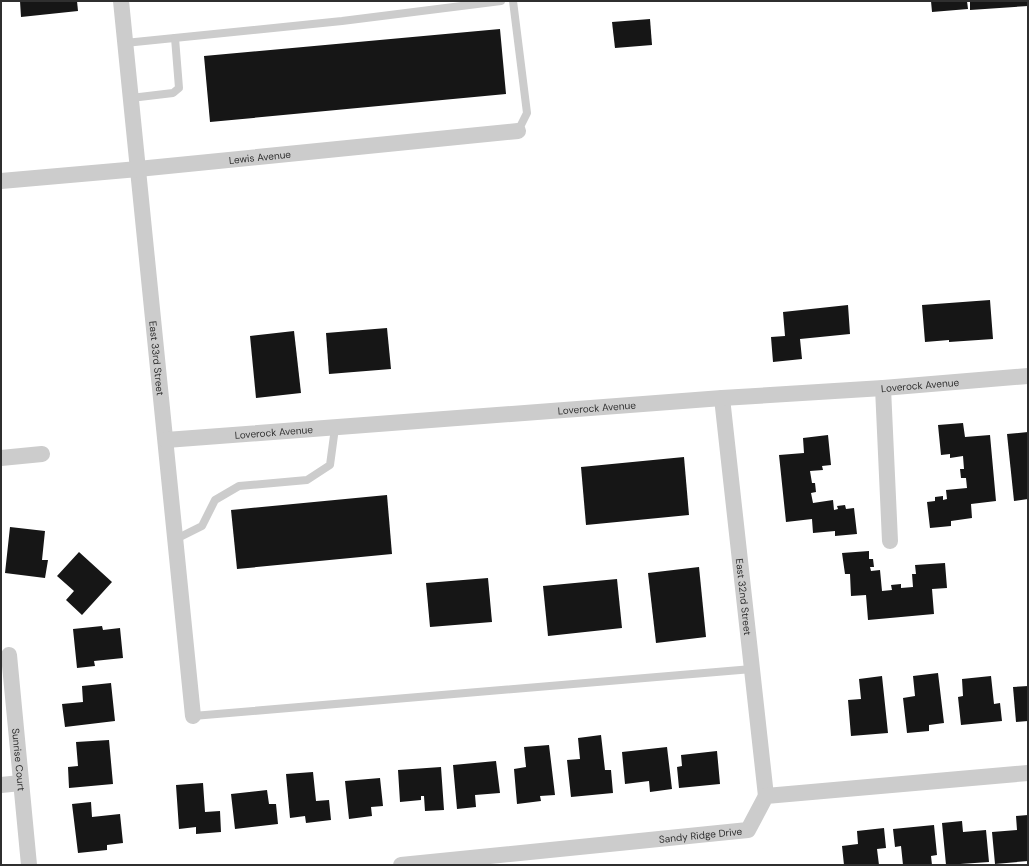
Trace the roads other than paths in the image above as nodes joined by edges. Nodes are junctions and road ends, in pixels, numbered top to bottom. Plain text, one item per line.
1 (121, 1) edge
2 (501, 1) edge
3 (513, 1) edge
4 (175, 38) junction
5 (125, 43) junction
6 (131, 98) junction
7 (518, 131) joint
8 (138, 169) junction
9 (1, 181) edge
10 (1028, 376) edge
11 (883, 388) junction
12 (722, 398) junction
13 (335, 428) junction
14 (166, 440) junction
15 (42, 454) dead end
16 (1, 458) edge
17 (176, 540) junction
18 (890, 541) dead end
19 (9, 655) dead end
20 (752, 669) junction
21 (193, 716) joint
22 (1028, 772) edge
23 (21, 783) junction
24 (1, 784) edge
25 (766, 796) junction
26 (29, 865) edge
27 (401, 865) edge

1 - 5 street, East 33rd Street
2 - 4 lane
3 - 7 lane
4 - 5 lane
4 - 6 lane
5 - 6 street, East 33rd Street
6 - 8 street, East 33rd Street
7 - 8 street, Lewis Avenue
8 - 9 street, Lewis Avenue
8 - 14 street, East 33rd Street
10 - 11 street, Loverock Avenue
11 - 12 street, Loverock Avenue
11 - 18 street
12 - 13 street, Loverock Avenue
12 - 20 street, East 32nd Street
13 - 14 street, Loverock Avenue
13 - 17 lane
14 - 17 street, East 33rd Street
15 - 16 street
17 - 21 street, East 33rd Street
19 - 23 street, Sunrise Court
20 - 21 lane
20 - 25 street, East 32nd Street
22 - 25 street
23 - 24 street
23 - 26 street, Sunrise Court
25 - 27 street, Sandy Ridge Drive

